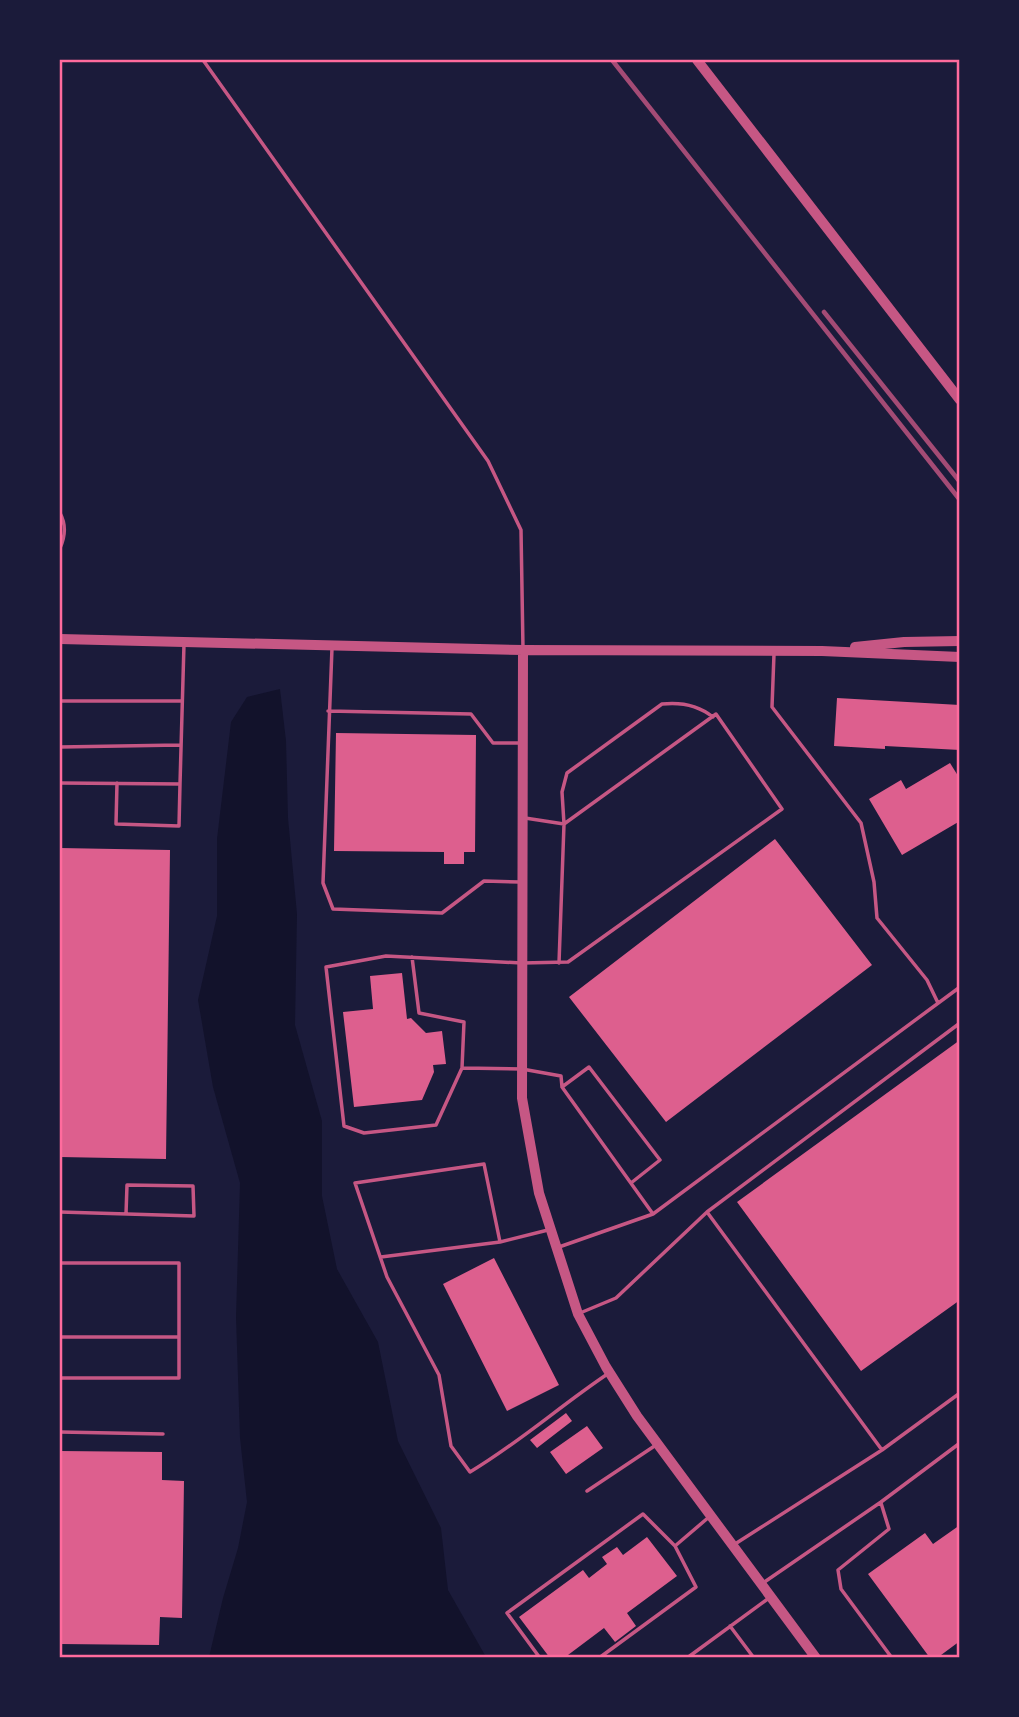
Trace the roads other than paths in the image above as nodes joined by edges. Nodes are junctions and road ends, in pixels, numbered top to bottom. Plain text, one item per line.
1 (203, 60) edge
2 (697, 60) edge
3 (960, 400) edge
4 (60, 513) edge
5 (60, 548) edge
6 (60, 639) edge
7 (960, 641) edge
8 (184, 642) junction
9 (332, 646) junction
10 (523, 650) junction
11 (774, 651) junction
12 (822, 651) junction
13 (960, 656) edge
14 (60, 701) edge
15 (183, 701) junction
16 (328, 711) junction
17 (713, 717) junction
18 (523, 743) junction
19 (180, 745) junction
20 (60, 747) edge
21 (60, 783) edge
22 (117, 783) junction
23 (180, 784) junction
24 (523, 818) junction
25 (564, 824) junction
26 (523, 882) junction
27 (412, 957) junction
28 (522, 963) junction
29 (559, 963) junction
30 (960, 988) edge
31 (938, 1003) junction
32 (960, 1023) edge
33 (462, 1068) junction
34 (522, 1069) junction
35 (562, 1087) junction
36 (631, 1183) junction
37 (60, 1212) edge
38 (707, 1212) junction
39 (126, 1214) junction
40 (653, 1214) junction
41 (550, 1229) junction
42 (500, 1242) junction
43 (555, 1248) junction
44 (380, 1257) junction
45 (60, 1263) edge
46 (578, 1314) junction
47 (60, 1337) edge
48 (179, 1337) junction
49 (609, 1373) junction
50 (60, 1378) edge
51 (960, 1393) edge
52 (60, 1432) edge
53 (163, 1434) dead end
54 (960, 1443) edge
55 (657, 1444) junction
56 (882, 1450) junction
57 (587, 1491) dead end
58 (881, 1502) junction
59 (711, 1516) junction
60 (676, 1546) junction
61 (733, 1546) junction
62 (762, 1584) junction
63 (771, 1597) junction
64 (730, 1626) junction
65 (540, 1657) edge
66 (599, 1657) edge
67 (687, 1657) edge
68 (754, 1657) edge
69 (816, 1657) edge
70 (892, 1657) edge

1 - 10 lane
2 - 3 street
4 - 5 lane
6 - 8 street
7 - 12 street
8 - 9 street
8 - 15 lane
9 - 10 street
9 - 16 lane
10 - 11 street
10 - 18 street
11 - 12 street
11 - 31 lane
12 - 13 street
14 - 15 lane
15 - 19 lane
16 - 18 lane
16 - 26 lane
17 - 25 lane
17 - 25 lane
17 - 29 lane
18 - 24 street
19 - 20 lane
19 - 23 lane
21 - 22 lane
22 - 23 lane
22 - 23 lane
24 - 25 lane
24 - 26 street
25 - 29 lane
26 - 28 street
27 - 28 lane
27 - 33 lane
27 - 33 lane
28 - 29 lane
28 - 34 street
30 - 31 lane
31 - 40 lane
32 - 38 lane
33 - 34 lane
34 - 35 lane
34 - 41 street
35 - 36 lane
35 - 36 lane
36 - 40 lane
37 - 39 lane
38 - 46 lane
38 - 56 lane
39 - 39 lane
40 - 43 lane
41 - 42 lane
41 - 43 street
42 - 44 lane
42 - 44 lane
43 - 46 street
44 - 49 lane
45 - 48 lane
46 - 49 street
47 - 48 lane
48 - 50 lane
49 - 55 street
51 - 56 lane
52 - 53 lane
54 - 58 lane
55 - 57 lane
55 - 59 street
56 - 61 lane
58 - 62 lane
58 - 70 lane
59 - 60 lane
59 - 61 street
60 - 65 lane
60 - 66 lane
61 - 62 street
62 - 63 street
63 - 64 lane
63 - 69 street
64 - 67 lane
64 - 68 lane

